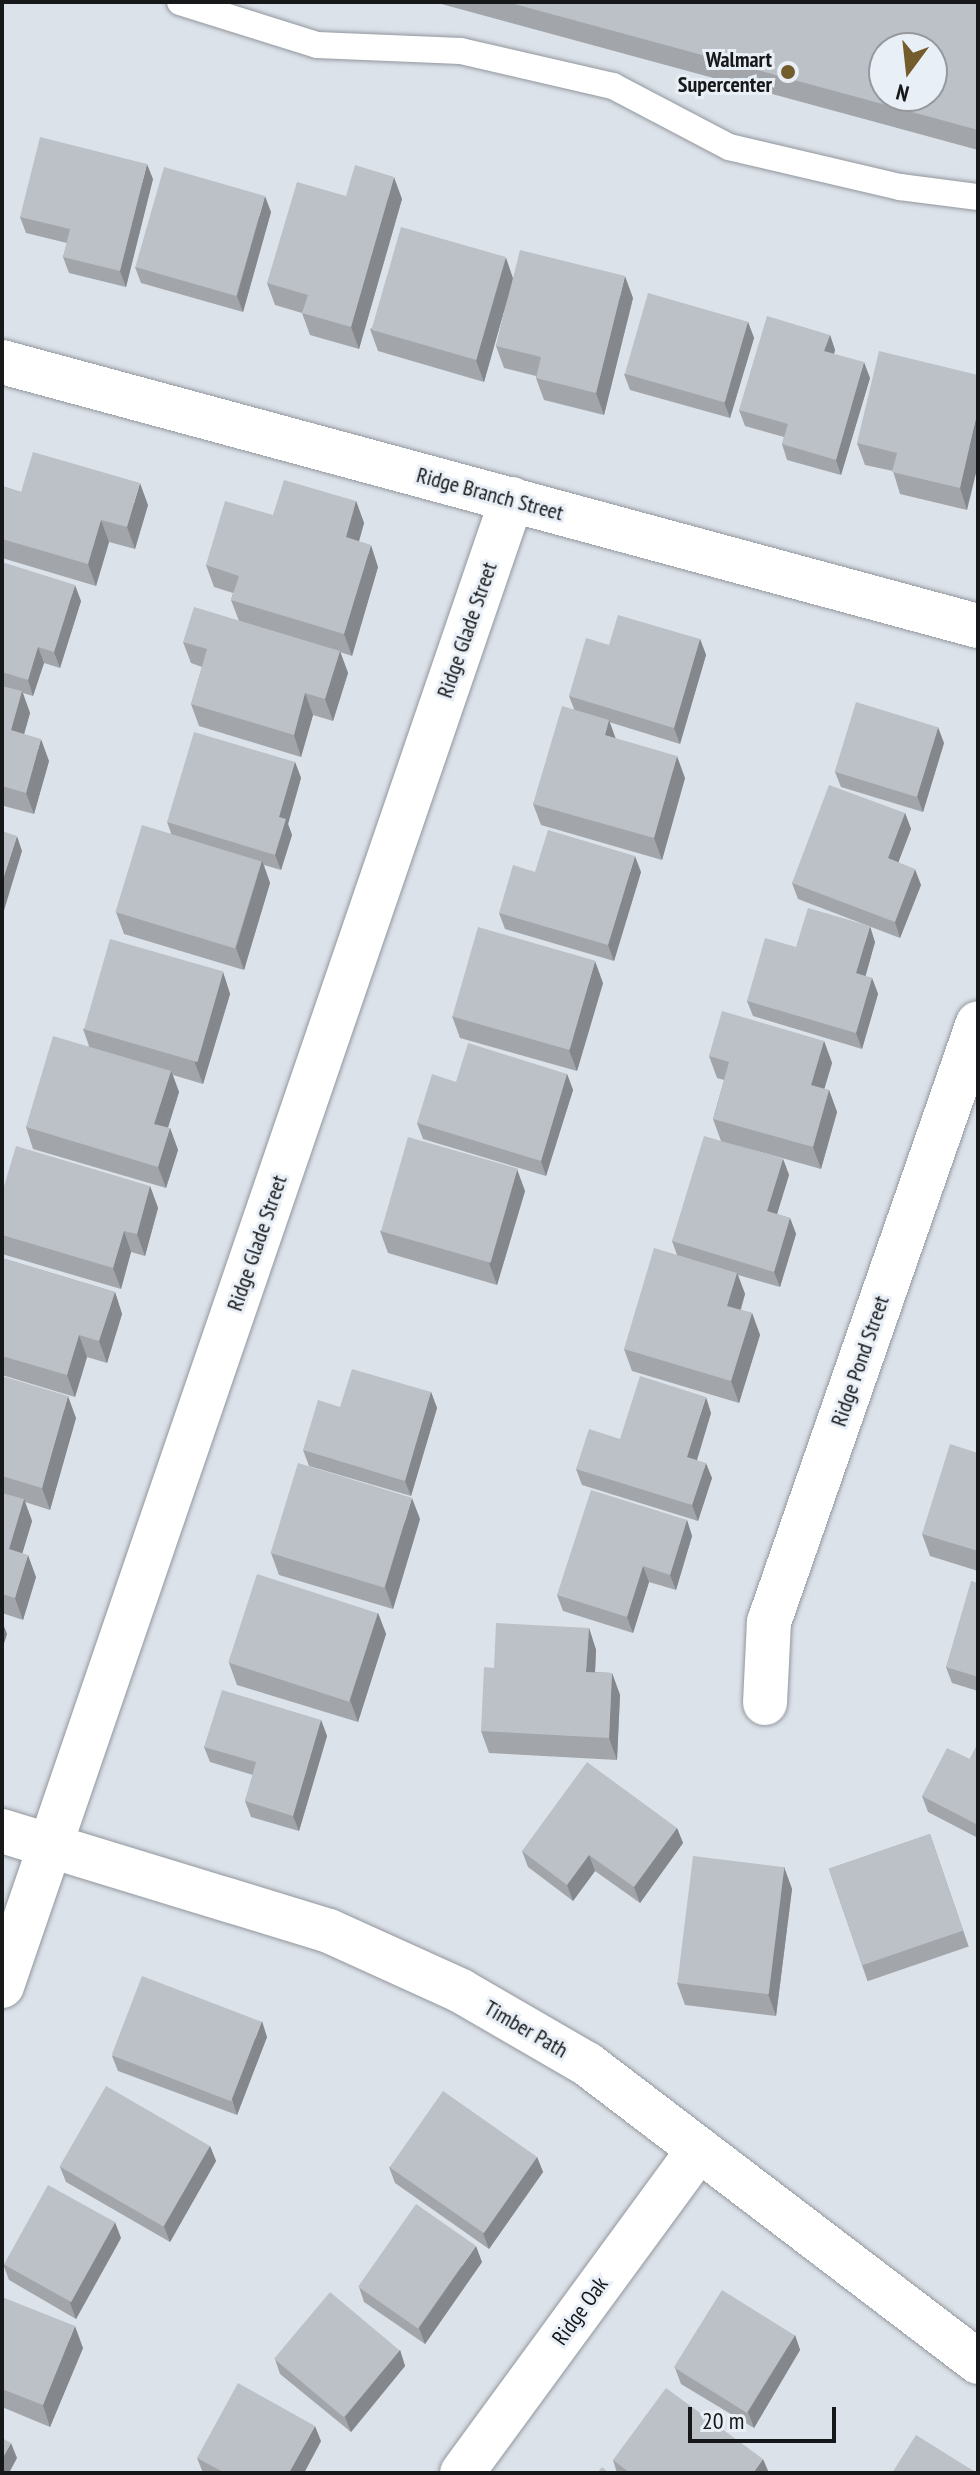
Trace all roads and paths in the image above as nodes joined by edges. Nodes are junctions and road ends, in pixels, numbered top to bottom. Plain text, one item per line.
1 (180, 2) edge
2 (978, 197) edge
3 (2, 362) edge
4 (512, 499) junction
5 (978, 626) edge
6 (978, 1023) edge
7 (765, 1703) dead end
8 (2, 1831) edge
9 (51, 1846) junction
10 (2, 1986) edge
11 (699, 2149) junction
12 (978, 2362) edge
13 (462, 2473) edge

1 - 2 lane
3 - 4 street, Ridge Branch Street
4 - 5 street, Ridge Branch Street
4 - 9 street, Ridge Glade Street
6 - 7 street, Ridge Pond Street
8 - 9 street, Timber Path
9 - 10 street, Ridge Glade Street
9 - 11 street, Timber Path
11 - 12 street, Timber Path
11 - 13 street, Ridge Oak

